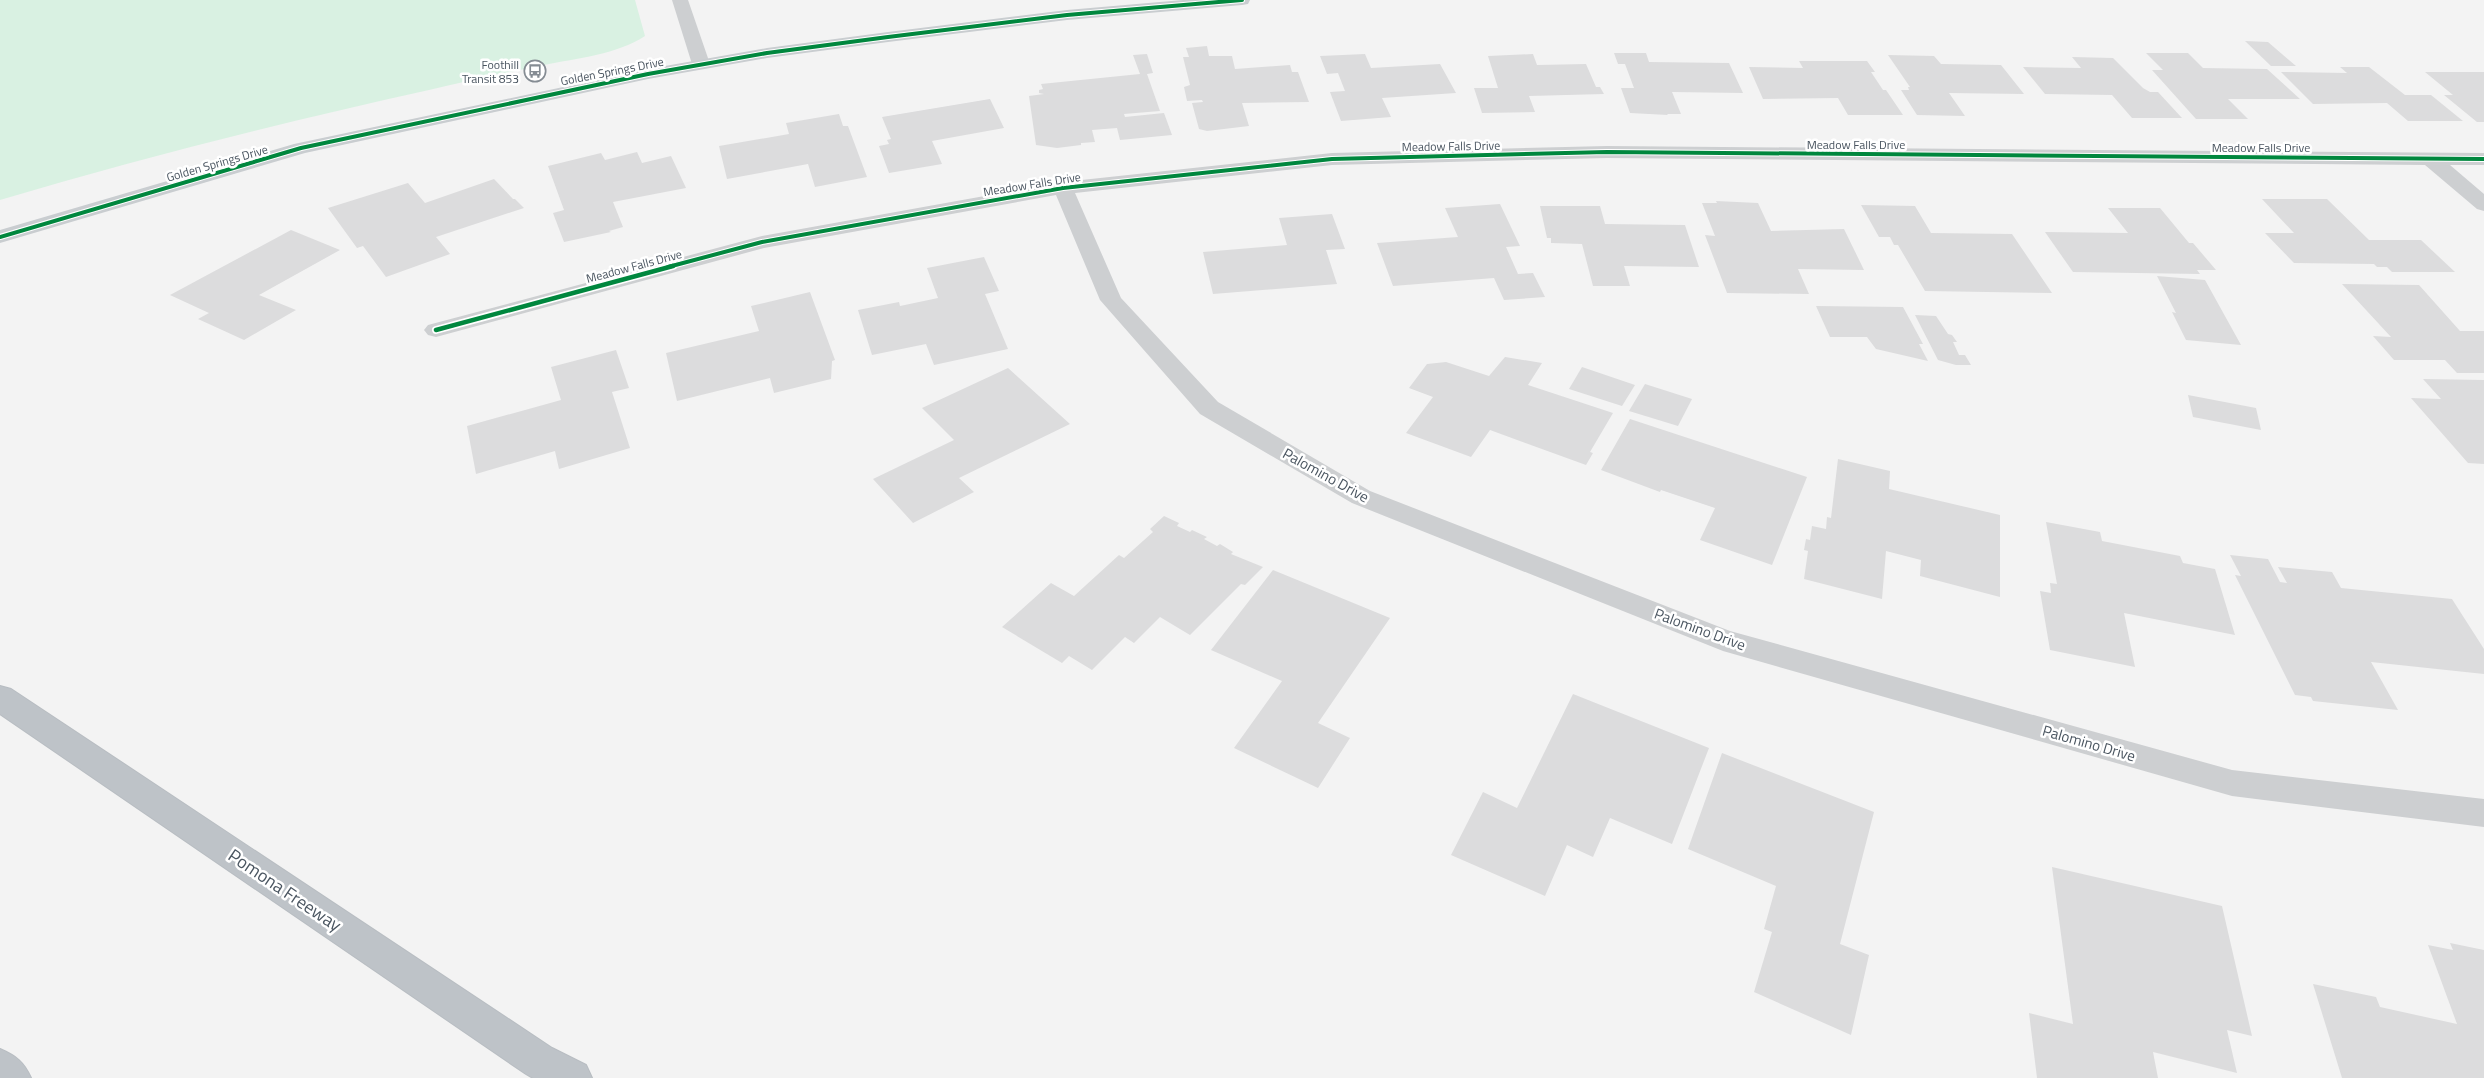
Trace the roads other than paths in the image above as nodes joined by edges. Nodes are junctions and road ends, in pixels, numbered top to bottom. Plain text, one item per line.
1 (680, 0) edge
2 (1242, 0) edge
3 (701, 64) junction
4 (2430, 159) junction
5 (2484, 159) edge
6 (1063, 188) junction
7 (2484, 205) edge
8 (0, 237) edge
9 (436, 330) dead end
10 (0, 698) edge
11 (2484, 813) edge
12 (0, 1068) edge
13 (12, 1078) edge
14 (573, 1078) edge

1 - 3 street
2 - 3 main road, Golden Springs Drive
3 - 8 main road, Golden Springs Drive
4 - 5 street, Meadow Falls Drive
4 - 6 street, Meadow Falls Drive
4 - 7 street
6 - 9 street, Meadow Falls Drive
6 - 11 street, Palomino Drive
10 - 14 highway, Pomona Freeway
12 - 13 highway

